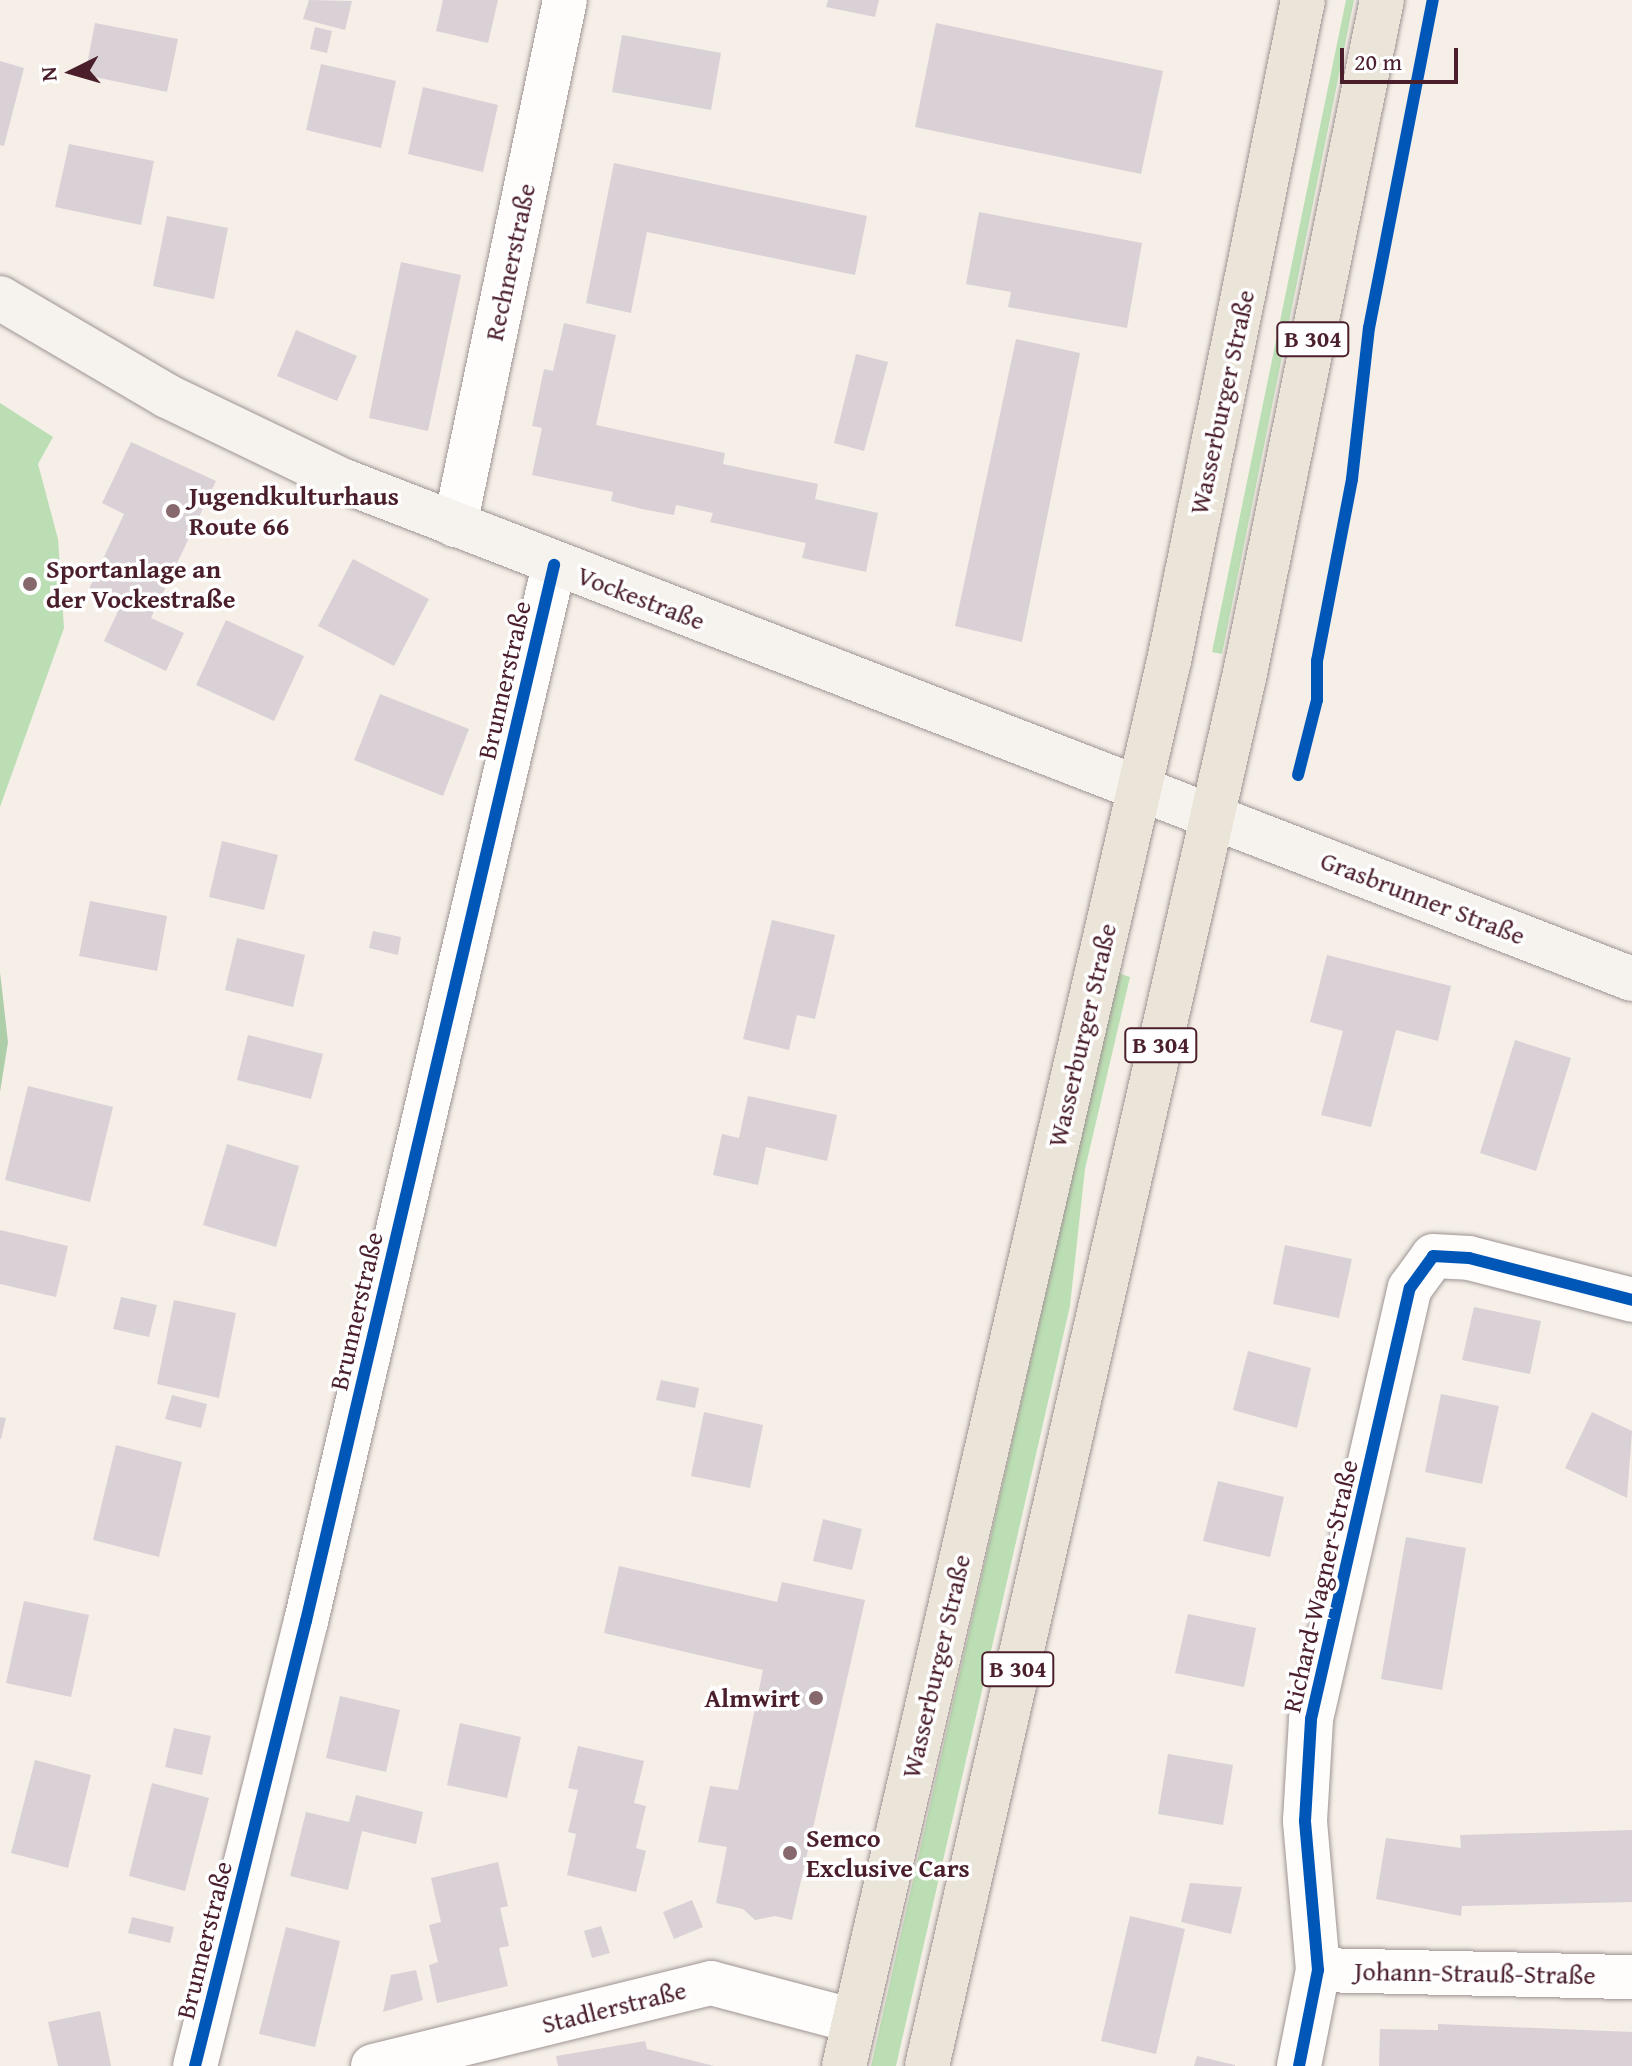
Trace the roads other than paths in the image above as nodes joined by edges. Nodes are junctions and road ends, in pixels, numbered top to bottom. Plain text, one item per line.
1 (565, 0) edge
2 (1303, 0) edge
3 (1382, 0) edge
4 (0, 298) edge
5 (455, 525) junction
6 (554, 565) junction
7 (1139, 791) junction
8 (1213, 818) junction
9 (1632, 979) edge
10 (1632, 1300) edge
11 (1318, 1970) junction
12 (1632, 1977) edge
13 (854, 2021) junction
14 (195, 2066) edge
15 (373, 2066) edge
16 (844, 2066) edge
17 (927, 2066) edge
18 (1299, 2066) edge

1 - 5 street, Rechnerstraße
2 - 7 main road, Wasserburger Straße / B 304
3 - 8 main road, B 304
4 - 5 main road, Vockestraße
5 - 6 main road, Vockestraße
6 - 7 main road, Vockestraße
6 - 14 street, Brunnerstraße
7 - 8 main road, Vockestraße
7 - 13 main road, Wasserburger Straße / B 304
8 - 9 main road, Grasbrunner Straße
8 - 17 main road, B 304
10 - 11 street, Richard-Wagner-Straße
11 - 12 street, Johann-Strauß-Straße
11 - 18 street, Richard-Wagner-Straße
13 - 15 street, Stadlerstraße
13 - 16 main road, Wasserburger Straße / B 304

